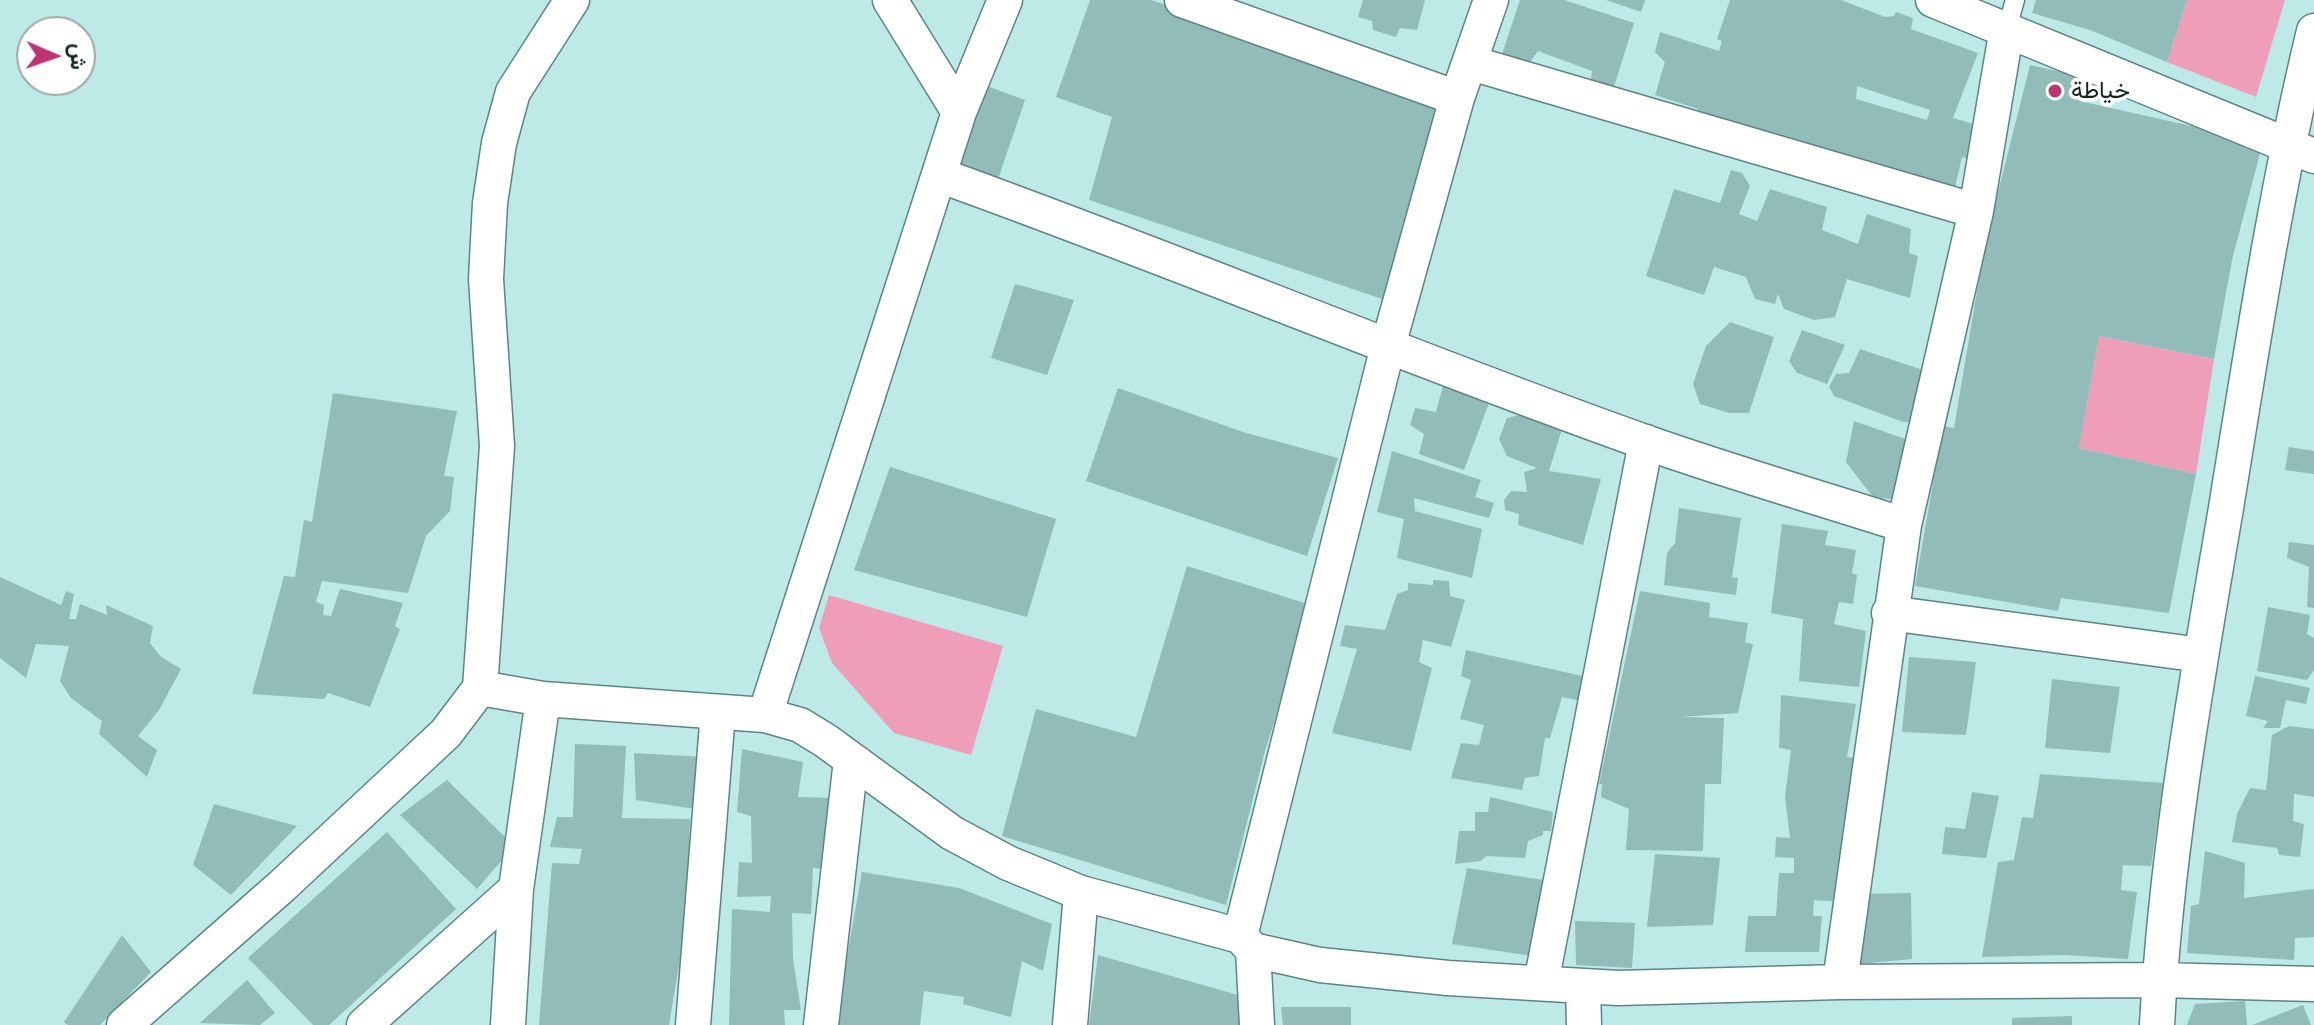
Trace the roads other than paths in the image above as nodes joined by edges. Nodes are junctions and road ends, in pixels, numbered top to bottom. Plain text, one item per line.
1 (572, 0) edge
2 (890, 0) edge
3 (1005, 0) edge
4 (1182, 0) edge
5 (1491, 0) edge
6 (1933, 0) edge
7 (2011, 14) edge
8 (2314, 31) edge
9 (1471, 63) junction
10 (1457, 98) junction
11 (959, 112) junction
12 (2300, 151) edge
13 (939, 175) junction
14 (1976, 211) junction
15 (1388, 346) junction
16 (1646, 442) junction
17 (1904, 525) junction
18 (1889, 613) junction
19 (2201, 655) junction
20 (480, 688) junction
21 (543, 699) junction
22 (718, 712) junction
23 (765, 715) junction
24 (851, 760) junction
25 (516, 889) junction
26 (1081, 893) junction
27 (1247, 943) junction
28 (2159, 980) junction
29 (1840, 982) junction
30 (1541, 983) junction
31 (2314, 984) edge
32 (1583, 986) junction
33 (124, 1025) edge
34 (364, 1025) edge
35 (508, 1025) edge
36 (693, 1025) edge
37 (821, 1025) edge
38 (1070, 1025) edge
39 (1257, 1025) edge
40 (1584, 1025) edge
41 (2157, 1025) edge

1 - 20 street
2 - 11 street
3 - 11 street
4 - 10 street
5 - 9 street
6 - 7 street
7 - 12 street
7 - 14 street
8 - 12 street
9 - 10 street
9 - 14 street
10 - 15 street
11 - 13 street
12 - 19 street
13 - 15 street
13 - 23 street
14 - 17 street
15 - 16 street
15 - 27 street
16 - 17 street
16 - 30 street
17 - 18 street
18 - 19 street
18 - 29 street
19 - 28 street
20 - 21 street
20 - 33 street
21 - 22 street
21 - 25 street
22 - 23 street
22 - 36 street
23 - 24 street
24 - 26 street
24 - 37 street
25 - 34 street
25 - 35 street
26 - 27 street
26 - 38 street
27 - 30 street
27 - 39 street
28 - 29 street
28 - 31 street
28 - 41 street
29 - 32 street
30 - 32 street
32 - 40 street

